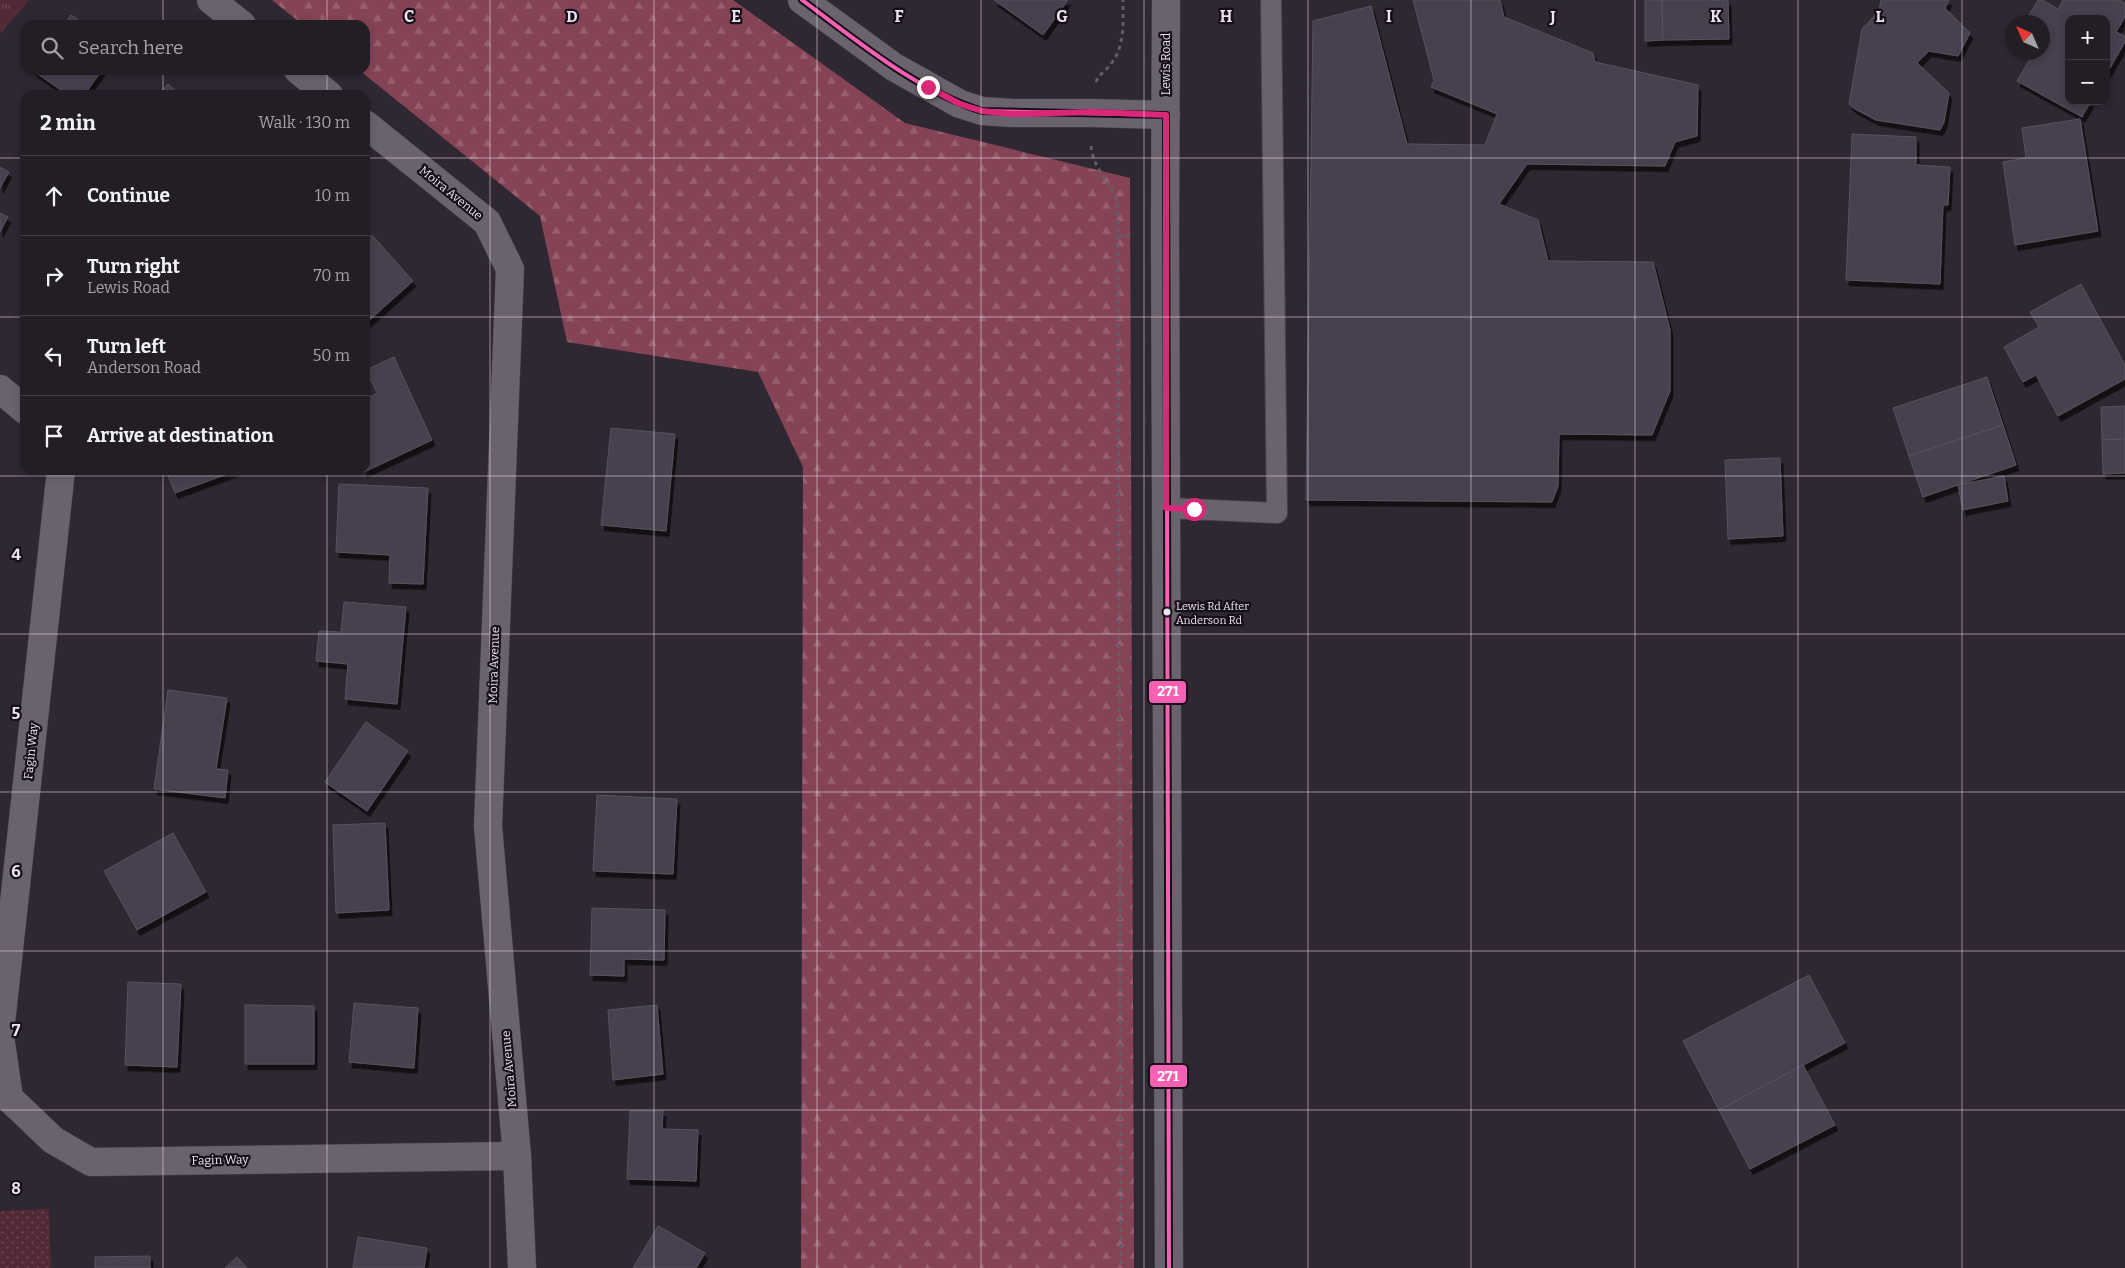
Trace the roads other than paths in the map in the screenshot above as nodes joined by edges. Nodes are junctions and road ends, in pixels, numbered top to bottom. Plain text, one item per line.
1 (211, 0) edge
2 (802, 0) edge
3 (1166, 0) edge
4 (1271, 0) edge
5 (236, 20) edge
6 (304, 75) edge
7 (323, 90) edge
8 (1166, 115) junction
9 (370, 128) edge
10 (0, 389) edge
11 (20, 406) edge
12 (60, 475) edge
13 (1166, 508) junction
14 (0, 1032) edge
15 (0, 1036) edge
16 (517, 1156) junction
17 (522, 1268) edge
18 (1169, 1268) edge

1 - 5 street
2 - 8 street
3 - 8 street, Lewis Road
4 - 13 lane
6 - 7 street
8 - 13 street, Lewis Road
9 - 16 street, Moira Avenue
10 - 11 street
12 - 14 street, Fagin Way
13 - 18 street, Lewis Road
15 - 16 street, Fagin Way
16 - 17 street, Moira Avenue

